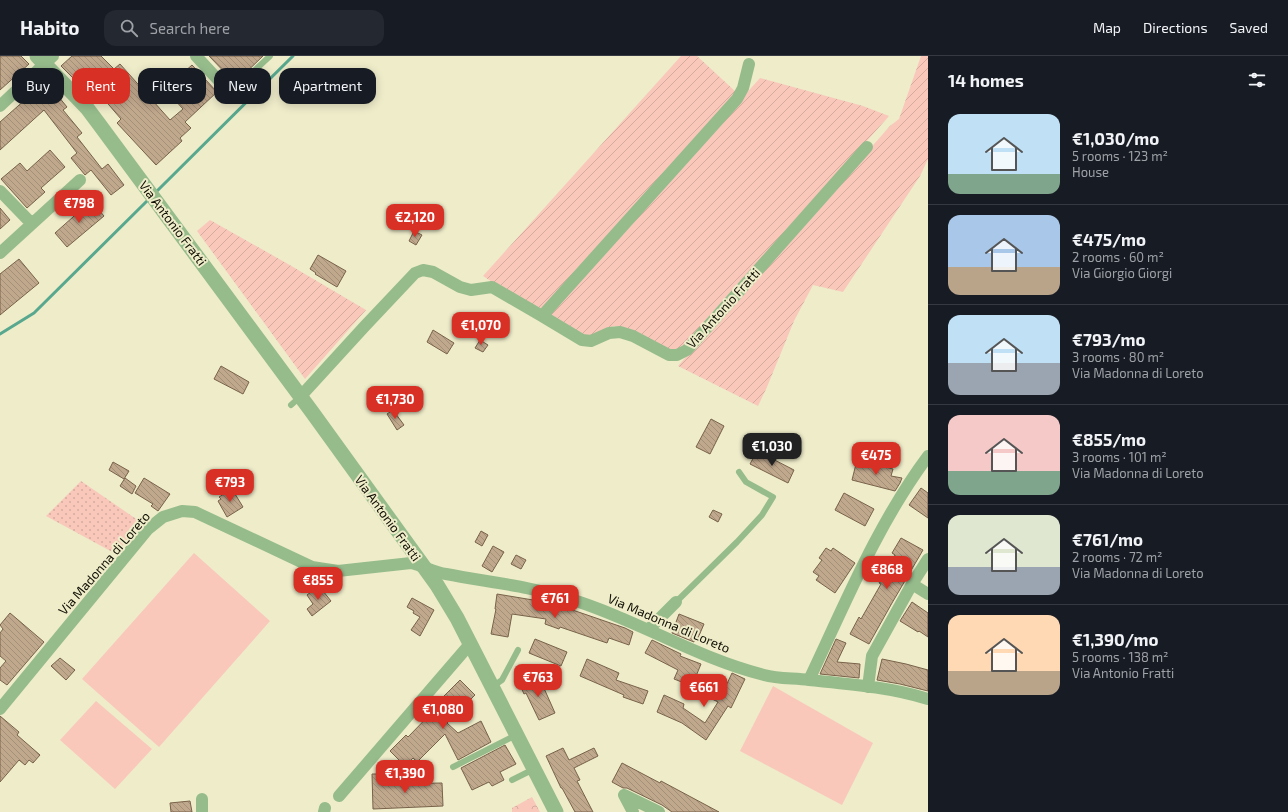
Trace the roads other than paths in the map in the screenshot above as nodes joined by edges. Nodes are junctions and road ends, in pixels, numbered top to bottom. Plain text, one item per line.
1 (196, 56) edge
2 (270, 56) edge
3 (45, 58) edge
4 (748, 60) edge
5 (257, 68) edge
6 (214, 75) edge
7 (0, 106) edge
8 (867, 147) dead end
9 (80, 180) dead end
10 (0, 191) edge
11 (32, 224) junction
12 (0, 253) edge
13 (542, 316) junction
14 (296, 401) junction
15 (928, 456) edge
16 (739, 472) dead end
17 (923, 472) edge
18 (928, 559) edge
19 (423, 566) junction
20 (912, 584) junction
21 (928, 594) edge
22 (676, 602) joint
23 (648, 630) junction
24 (470, 644) junction
25 (518, 650) dead end
26 (809, 680) junction
27 (868, 686) junction
28 (492, 687) junction
29 (928, 699) edge
30 (0, 709) edge
31 (516, 735) junction
32 (453, 767) dead end
33 (534, 769) junction
34 (512, 780) dead end
35 (339, 796) dead end
36 (202, 799) dead end
37 (202, 812) edge
38 (556, 812) edge
39 (633, 812) edge
40 (659, 812) edge

1 - 6 street
2 - 5 lane
3 - 7 street
3 - 14 street, Via Antonio Fratti
4 - 13 street
8 - 13 street, Via Antonio Fratti
9 - 11 street
10 - 11 street
11 - 12 street
13 - 14 street, Via Antonio Fratti
14 - 19 street, Via Antonio Fratti
15 - 17 street
16 - 22 lane
17 - 26 street
18 - 20 street
19 - 23 street, Via Madonna di Loreto
19 - 24 street, Via Antonio Fratti
19 - 30 street, Via Madonna di Loreto
20 - 21 street
20 - 27 street
22 - 23 street
23 - 26 street, Via Madonna di Loreto
24 - 28 street, Via Antonio Fratti
24 - 35 street
25 - 28 lane
26 - 27 street, Via Madonna di Loreto
27 - 29 street, Via Madonna di Loreto
28 - 31 street, Via Antonio Fratti
31 - 32 lane
31 - 33 street, Via Antonio Fratti
33 - 34 lane
33 - 38 street, Via Antonio Fratti
36 - 37 street
39 - 40 street

